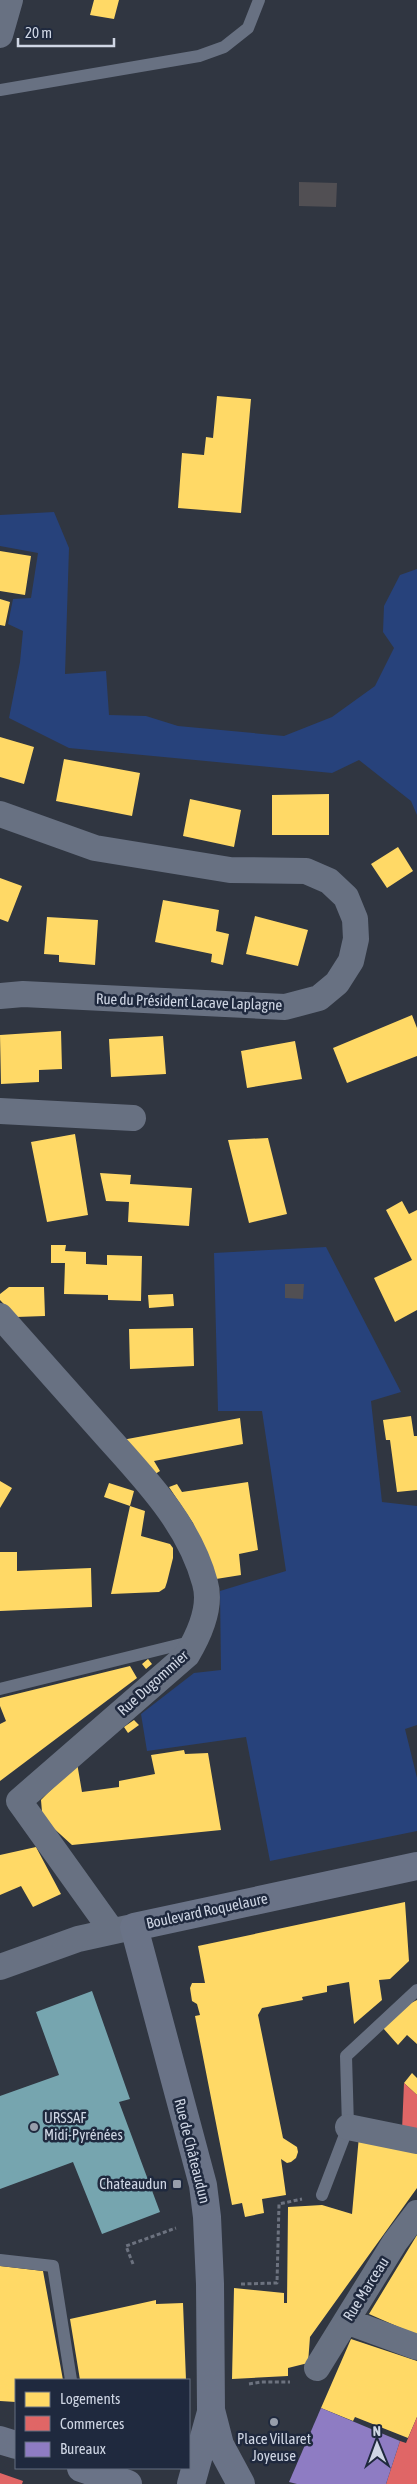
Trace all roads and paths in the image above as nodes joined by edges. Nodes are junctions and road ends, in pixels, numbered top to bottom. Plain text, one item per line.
1 (10, 0) edge
2 (259, 0) edge
3 (0, 35) edge
4 (0, 90) edge
5 (0, 814) edge
6 (0, 996) edge
7 (0, 1111) edge
8 (133, 1118) dead end
9 (0, 1316) edge
10 (195, 1641) junction
11 (0, 1690) edge
12 (9, 1807) edge
13 (417, 1866) edge
14 (123, 1929) junction
15 (0, 1967) edge
16 (417, 1990) edge
17 (348, 2127) junction
18 (417, 2141) edge
19 (322, 2195) joint
20 (417, 2213) edge
21 (169, 2231) dead end
22 (0, 2260) edge
23 (132, 2264) dead end
24 (210, 2284) junction
25 (346, 2321) junction
26 (417, 2347) edge
27 (318, 2368) dead end
28 (71, 2379) edge
29 (290, 2382) dead end
30 (249, 2384) dead end
31 (211, 2410) junction
32 (190, 2434) edge
33 (0, 2440) edge
34 (15, 2445) edge
35 (86, 2469) edge
36 (139, 2469) edge
37 (121, 2481) edge
38 (191, 2484) edge
39 (241, 2484) edge

1 - 3 street
2 - 4 lane
5 - 6 street, Rue du Président Lacave Laplagne
7 - 8 street
9 - 10 street, Rue Dugommier
10 - 11 lane
10 - 12 street, Rue Dugommier
12 - 14 street, Rue Dugommier
13 - 14 street, Boulevard Roquelaure
14 - 15 street, Boulevard Roquelaure
14 - 24 street, Rue de Châteaudun
16 - 17 lane
17 - 18 street
17 - 19 lane
19 - 24 path
20 - 25 street, Rue Marceau
21 - 23 path
22 - 28 lane
24 - 31 street, Rue de Châteaudun
25 - 26 street
25 - 27 street, Rue Marceau
29 - 30 path
31 - 32 street
31 - 38 street
31 - 39 street
33 - 34 street
35 - 37 street
36 - 37 street

